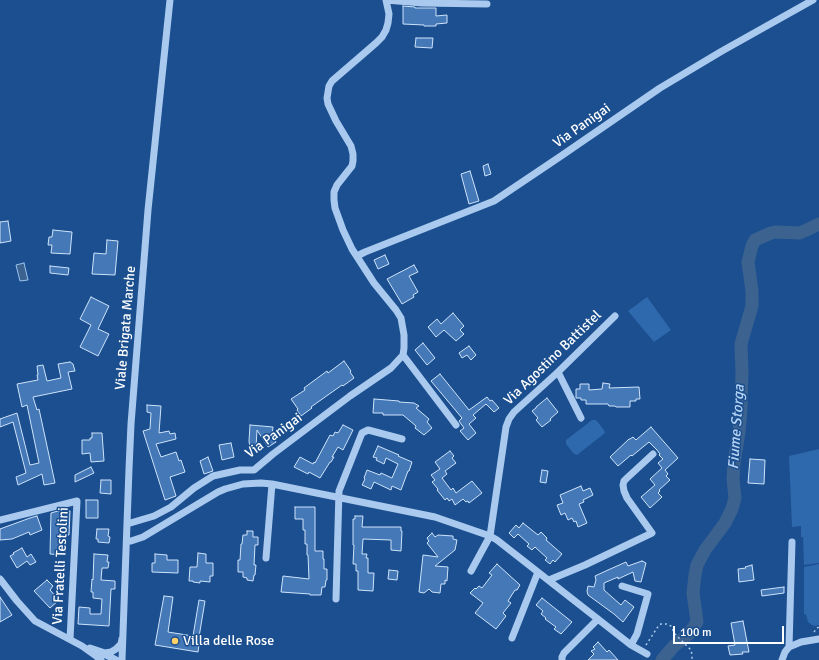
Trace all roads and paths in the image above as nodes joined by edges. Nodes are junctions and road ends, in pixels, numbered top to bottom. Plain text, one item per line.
1 (170, 0) edge
2 (386, 0) edge
3 (813, 0) edge
4 (487, 4) dead end
5 (357, 256) junction
6 (615, 316) dead end
7 (402, 355) junction
8 (558, 372) junction
9 (581, 418) dead end
10 (456, 425) dead end
11 (402, 439) dead end
12 (652, 454) dead end
13 (254, 470) junction
14 (251, 483) junction
15 (272, 484) junction
16 (339, 498) junction
17 (0, 520) edge
18 (127, 524) junction
19 (490, 536) junction
20 (126, 541) junction
21 (792, 542) dead end
22 (266, 558) dead end
23 (471, 571) dead end
24 (538, 572) junction
25 (0, 580) edge
26 (549, 580) junction
27 (622, 586) dead end
28 (336, 599) dead end
29 (598, 619) junction
30 (123, 638) junction
31 (512, 638) dead end
32 (70, 639) junction
33 (819, 639) edge
34 (631, 645) junction
35 (82, 646) junction
36 (789, 647) junction
37 (99, 651) junction
38 (645, 652) joint
39 (101, 660) edge
40 (116, 660) edge
41 (122, 660) edge
42 (562, 660) edge
43 (692, 660) edge
44 (782, 660) edge

1 - 18 street, Viale Brigata Marche
2 - 4 street
2 - 5 street
3 - 5 street, Via Panigai
5 - 7 street
6 - 8 street, Via Agostino Battistel
7 - 10 street
7 - 13 street, Via Panigai
8 - 9 street
8 - 19 street, Via Agostino Battistel
11 - 16 street
12 - 26 street
13 - 14 street
13 - 18 street, Via Panigai
14 - 15 street
14 - 20 street
15 - 16 street
15 - 22 street
16 - 19 street
16 - 28 street
17 - 32 street, Via Fratelli Testolini
18 - 20 street, Viale Brigata Marche
19 - 23 street, Via Agostino Battistel
19 - 24 street
20 - 30 street, Viale Brigata Marche
21 - 36 street
24 - 26 street
24 - 31 street
25 - 32 street
26 - 29 street
27 - 34 street
29 - 34 street
29 - 42 street
30 - 37 street
30 - 41 street, Viale Brigata Marche
32 - 35 street
33 - 36 street
34 - 38 street
35 - 37 street
35 - 39 street
36 - 44 street
37 - 40 street
38 - 43 path

